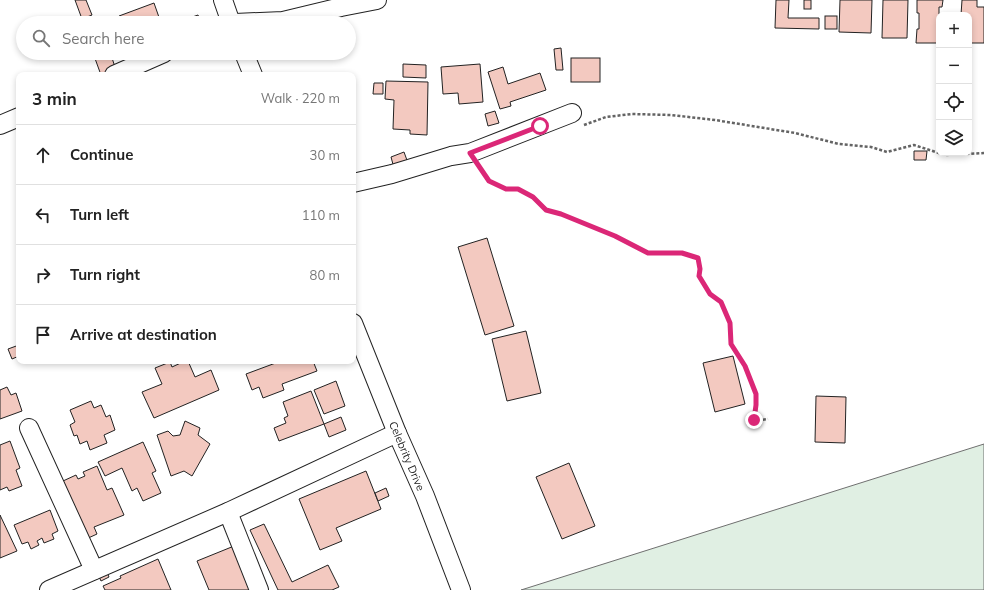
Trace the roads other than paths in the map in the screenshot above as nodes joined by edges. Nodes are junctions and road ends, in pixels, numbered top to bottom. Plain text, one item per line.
1 (223, 0) edge
2 (377, 0) edge
3 (229, 16) edge
4 (304, 16) edge
5 (148, 60) edge
6 (247, 60) edge
7 (121, 72) edge
8 (252, 72) edge
9 (16, 118) edge
10 (574, 120) road end
11 (0, 125) edge
12 (356, 182) edge
13 (356, 330) edge
14 (29, 428) dead end
15 (397, 433) junction
16 (228, 512) junction
17 (94, 570) junction
18 (49, 590) edge
19 (259, 590) edge
20 (461, 590) edge

1 - 3 street
2 - 4 street
5 - 7 street
6 - 8 street
9 - 11 street
10 - 12 street
13 - 15 street, Celebrity Drive
14 - 17 street
15 - 16 street
15 - 20 street, Celebrity Drive
16 - 17 street
16 - 19 street
17 - 18 street

